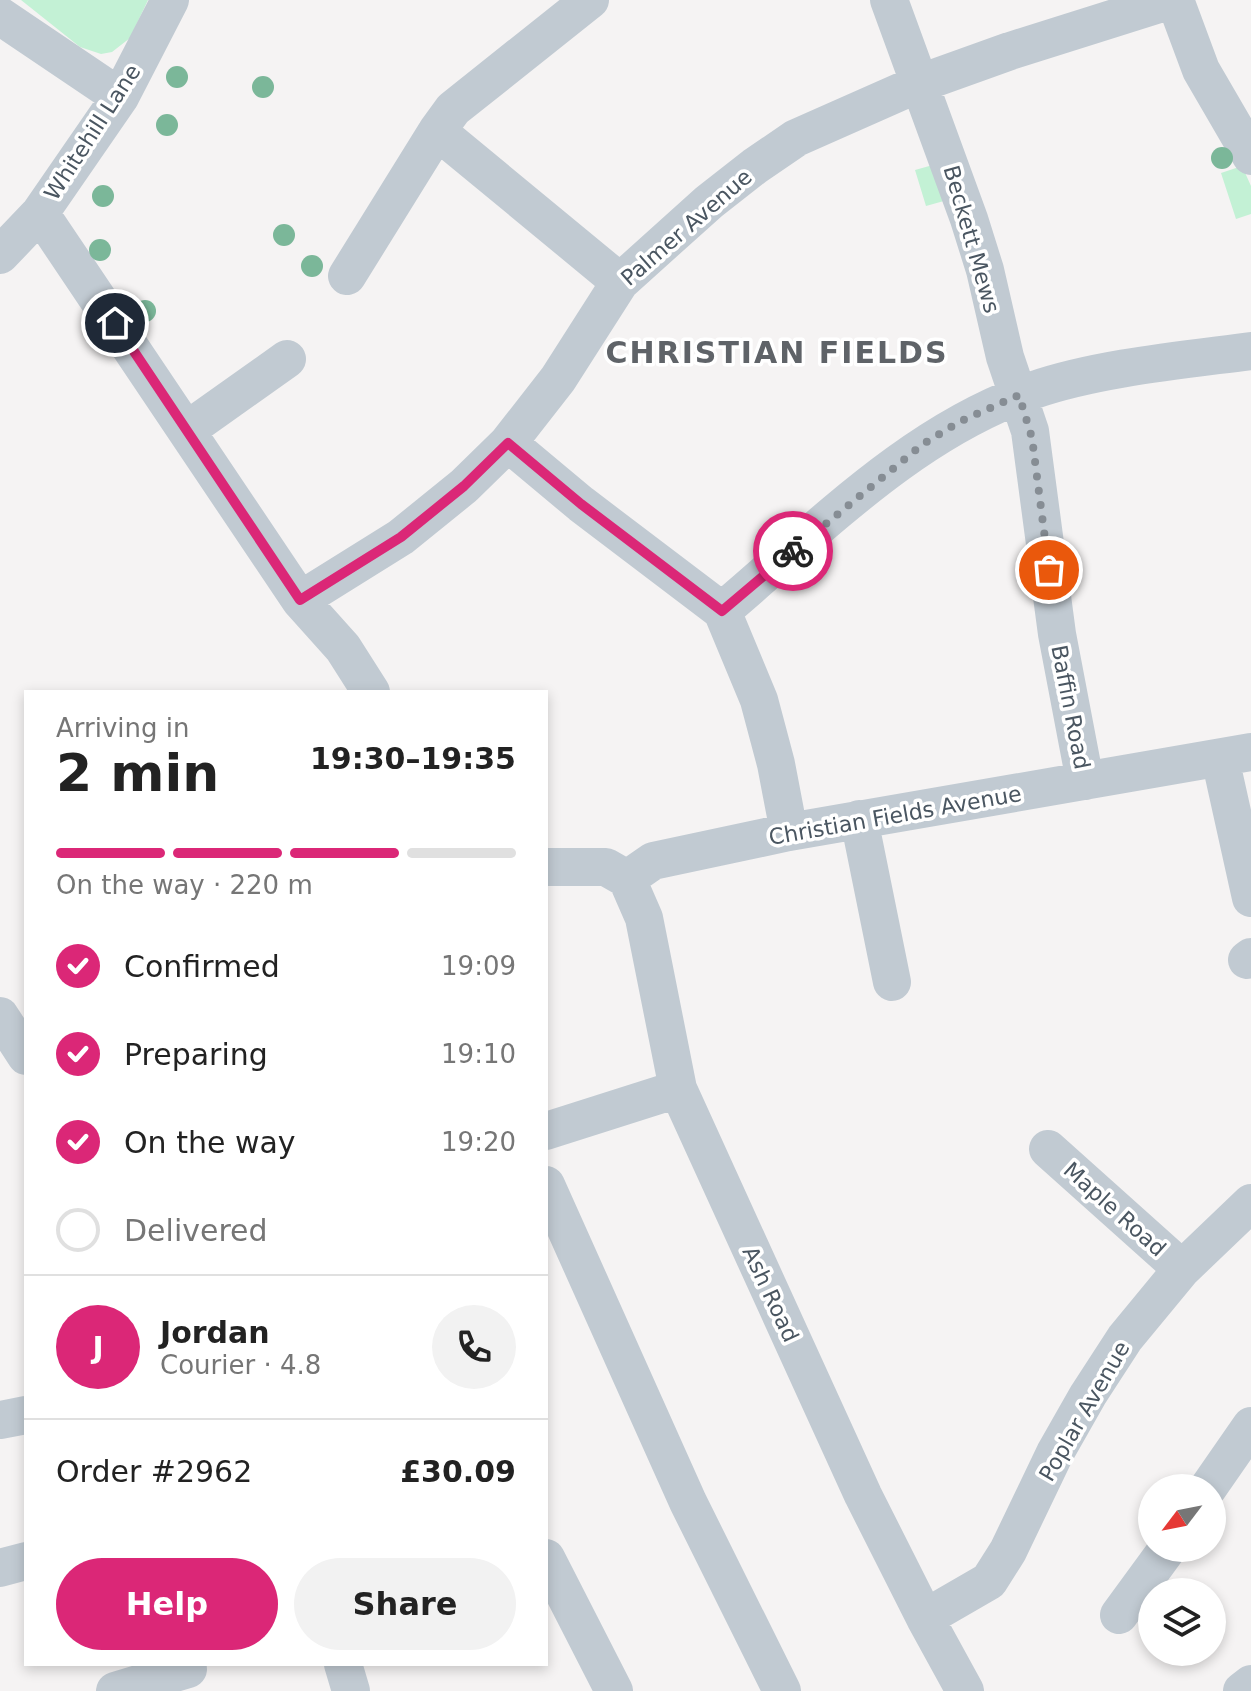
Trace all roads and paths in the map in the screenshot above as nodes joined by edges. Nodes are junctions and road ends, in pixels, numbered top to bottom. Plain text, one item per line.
1 (170, 0) edge
2 (590, 0) edge
3 (889, 0) edge
4 (1174, 0) edge
5 (0, 16) edge
6 (918, 84) junction
7 (120, 97) junction
8 (437, 131) junction
9 (1251, 156) edge
10 (40, 213) junction
11 (0, 255) edge
12 (347, 276) dead end
13 (620, 282) junction
14 (1251, 351) edge
15 (287, 359) dead end
16 (1019, 395) junction
17 (187, 430) junction
18 (508, 443) junction
19 (300, 600) junction
20 (722, 611) junction
21 (370, 690) edge
22 (1236, 755) edge
23 (1085, 781) junction
24 (859, 819) junction
25 (789, 832) junction
26 (548, 867) edge
27 (627, 879) junction
28 (1251, 898) edge
29 (892, 982) dead end
30 (0, 1016) edge
31 (24, 1053) edge
32 (678, 1089) junction
33 (548, 1130) edge
34 (1048, 1149) dead end
35 (548, 1189) edge
36 (1251, 1203) edge
37 (1182, 1269) junction
38 (24, 1415) edge
39 (0, 1420) edge
40 (1251, 1426) edge
41 (1218, 1474) edge
42 (24, 1562) edge
43 (548, 1562) edge
44 (1158, 1562) edge
45 (0, 1568) edge
46 (1119, 1615) dead end
47 (925, 1618) junction
48 (344, 1666) edge
49 (190, 1675) edge
50 (1251, 1684) edge
51 (115, 1691) edge
52 (351, 1691) edge
53 (614, 1691) edge
54 (782, 1691) edge
55 (965, 1691) edge
56 (1242, 1691) edge

1 - 7 street, Whitehill Lane
2 - 8 street
3 - 6 street, Beckett Mews
4 - 6 street, Palmer Avenue
4 - 9 street
5 - 7 street
6 - 13 street, Palmer Avenue
6 - 16 street, Beckett Mews
7 - 10 street, Whitehill Lane
8 - 12 street
8 - 13 street
10 - 11 street, Whitehill Lane
10 - 17 street
13 - 18 street, Palmer Avenue
14 - 16 street
15 - 17 street
16 - 20 street
16 - 23 street, Baffin Road
17 - 19 street
18 - 19 street, Palmer Avenue
18 - 20 street
19 - 21 street
20 - 25 street
22 - 23 street, Christian Fields Avenue
22 - 28 street
23 - 24 street, Christian Fields Avenue
24 - 25 street, Christian Fields Avenue
24 - 29 street
25 - 27 street, Christian Fields Avenue
26 - 27 street
27 - 32 street, Ash Road
30 - 31 street
32 - 33 street
32 - 47 street, Ash Road
34 - 37 street, Maple Road
35 - 54 street
36 - 37 street, Poplar Avenue
37 - 47 street, Poplar Avenue
38 - 39 street
40 - 41 street
42 - 45 street
43 - 53 street
44 - 46 street
47 - 55 street, Ash Road
48 - 52 street
49 - 51 street
50 - 56 street

